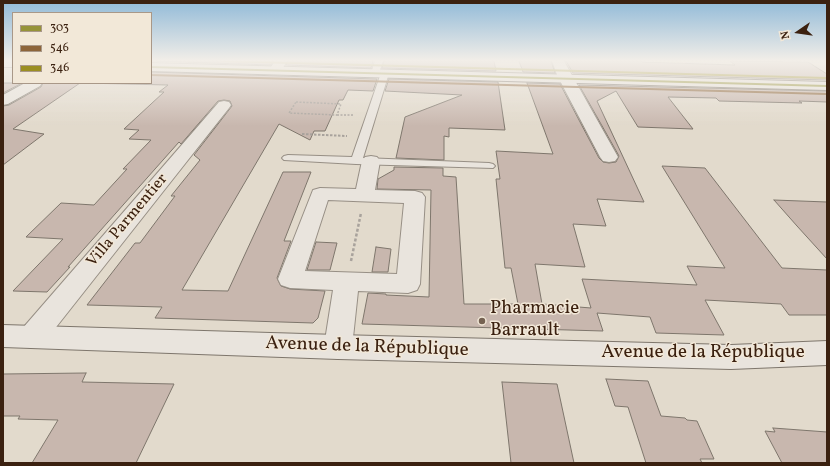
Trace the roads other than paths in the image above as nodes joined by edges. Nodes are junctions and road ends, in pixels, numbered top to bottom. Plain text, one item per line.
1 (377, 83) edge
2 (569, 83) edge
3 (706, 83) edge
4 (32, 84) edge
5 (827, 86) edge
6 (3, 101) edge
7 (224, 105) dead end
8 (609, 157) dead end
9 (288, 158) dead end
10 (363, 161) junction
11 (489, 166) dead end
12 (364, 196) junction
13 (347, 282) junction
14 (3, 336) edge
15 (32, 337) junction
16 (338, 348) junction
17 (827, 353) edge

1 - 10 lane
2 - 8 street
3 - 5 street
4 - 6 street
7 - 15 street, Villa Parmentier
9 - 10 lane
10 - 11 lane
10 - 12 street
12 - 13 street
12 - 13 street
13 - 16 street
14 - 15 street, Avenue de la République
15 - 16 street, Avenue de la République
16 - 17 street, Avenue de la République

